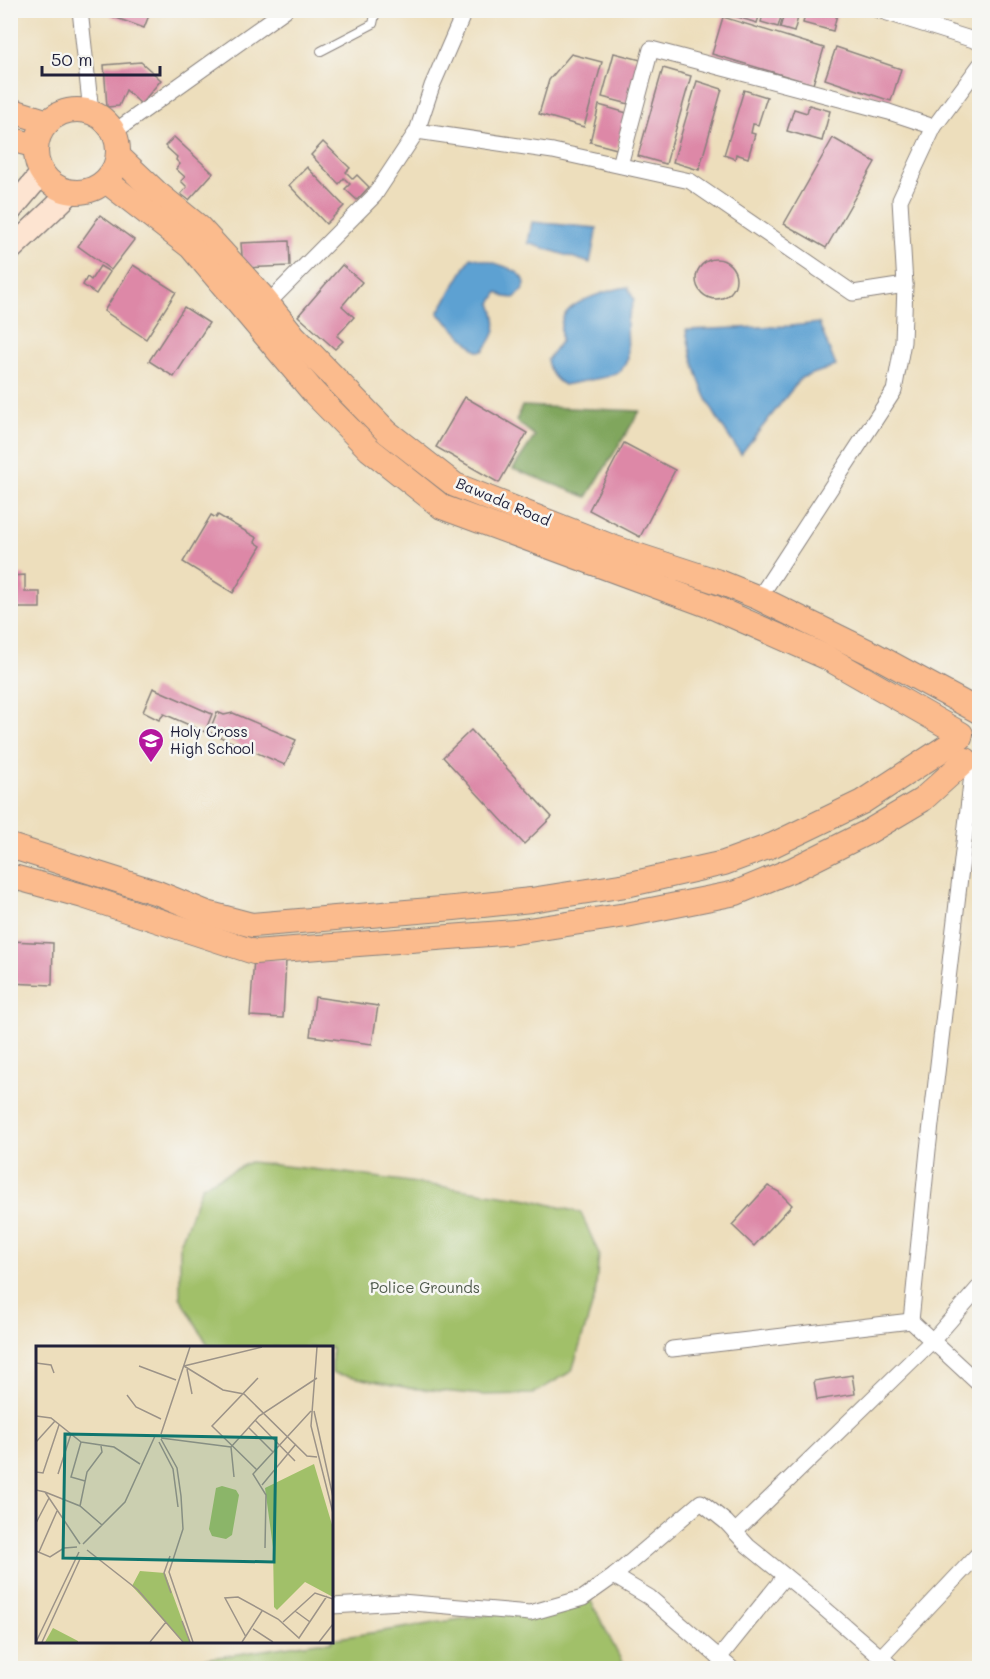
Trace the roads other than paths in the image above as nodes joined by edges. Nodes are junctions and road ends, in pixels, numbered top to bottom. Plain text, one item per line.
1 (80, 10) edge
2 (285, 10) edge
3 (376, 10) edge
4 (465, 10) edge
5 (878, 10) edge
6 (980, 42) edge
7 (321, 51) dead end
8 (980, 65) edge
9 (10, 110) edge
10 (91, 112) junction
11 (48, 122) junction
12 (934, 127) junction
13 (417, 131) junction
14 (114, 132) junction
15 (10, 139) edge
16 (36, 146) junction
17 (118, 156) junction
18 (620, 165) junction
19 (42, 173) junction
20 (106, 181) junction
21 (71, 192) junction
22 (10, 211) edge
23 (10, 250) edge
24 (905, 285) junction
25 (267, 304) junction
26 (759, 598) junction
27 (980, 712) edge
28 (980, 717) edge
29 (968, 753) edge
30 (10, 846) edge
31 (10, 876) edge
32 (252, 925) junction
33 (254, 952) junction
34 (980, 1286) edge
35 (911, 1321) junction
36 (933, 1340) junction
37 (672, 1350) dead end
38 (980, 1385) edge
39 (735, 1532) junction
40 (980, 1552) edge
41 (614, 1576) junction
42 (784, 1576) junction
43 (333, 1606) edge
44 (719, 1658) junction
45 (880, 1658) junction
46 (731, 1668) edge
47 (893, 1668) edge

1 - 10 street
2 - 14 street
3 - 7 lane
4 - 13 street
5 - 6 street
8 - 12 street
9 - 11 main road
10 - 11 main road
10 - 14 main road
11 - 16 main road
12 - 18 street
12 - 24 street
13 - 18 street
13 - 25 street
14 - 17 main road
15 - 16 main road
16 - 19 main road
17 - 20 main road
17 - 25 main road, Bawada Road
18 - 24 street
19 - 21 main road
19 - 22 main road
20 - 21 main road
20 - 29 main road
21 - 23 main road
24 - 26 street
25 - 26 main road, Bawada Road
26 - 27 main road, Bawada Road
28 - 29 main road
29 - 32 main road
29 - 33 main road
29 - 35 street
30 - 32 main road
31 - 33 main road
32 - 33 main road
34 - 36 street
35 - 36 street
35 - 37 street
36 - 38 street
36 - 39 street
39 - 41 street
39 - 42 street
40 - 45 street
41 - 43 street
41 - 44 street
42 - 44 street
42 - 45 street
44 - 46 street
45 - 47 street

